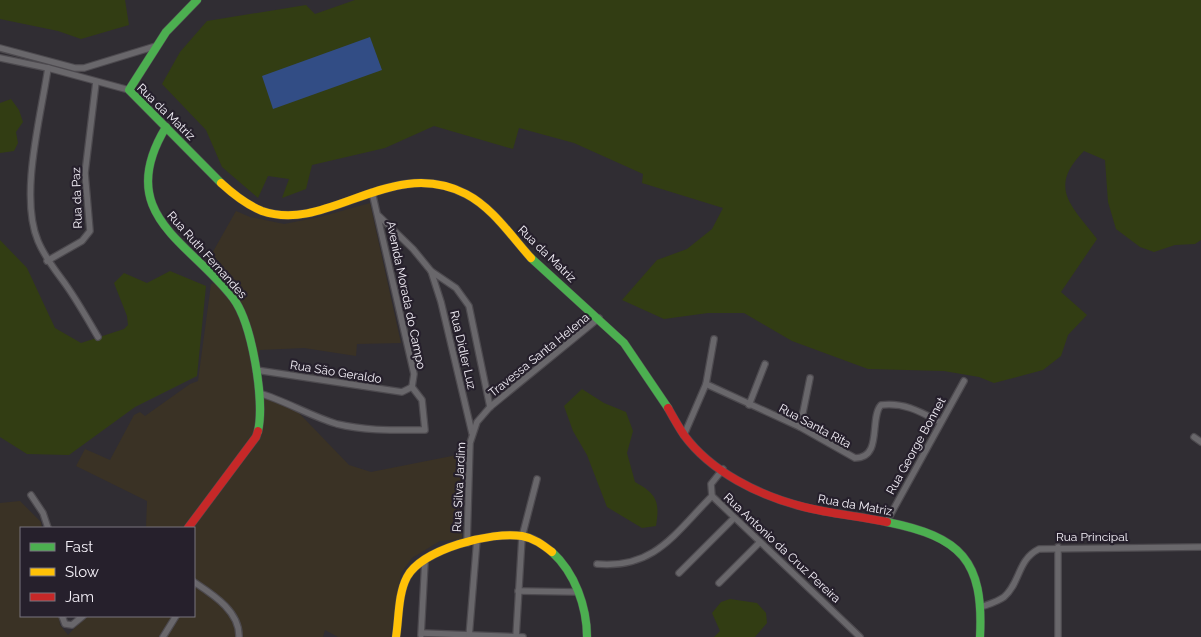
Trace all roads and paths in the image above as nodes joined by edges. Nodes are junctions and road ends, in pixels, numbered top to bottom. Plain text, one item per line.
1 (197, 0) edge
2 (156, 46) junction
3 (0, 48) edge
4 (0, 58) edge
5 (48, 68) junction
6 (96, 82) junction
7 (128, 90) junction
8 (166, 127) junction
9 (372, 192) junction
10 (379, 216) junction
11 (48, 261) junction
12 (431, 271) junction
13 (599, 318) junction
14 (98, 337) dead end
15 (714, 340) dead end
16 (765, 364) dead end
17 (256, 370) junction
18 (810, 378) dead end
19 (964, 381) dead end
20 (706, 384) junction
21 (412, 387) junction
22 (259, 393) junction
23 (749, 405) junction
24 (490, 407) junction
25 (940, 422) junction
26 (800, 427) junction
27 (472, 433) junction
28 (684, 435) junction
29 (1194, 438) dead end
30 (1201, 442) edge
31 (723, 469) junction
32 (537, 480) dead end
33 (31, 495) dead end
34 (712, 496) junction
35 (734, 518) junction
36 (887, 521) junction
37 (48, 527) edge
38 (189, 527) edge
39 (522, 537) junction
40 (477, 539) junction
41 (467, 542) junction
42 (760, 542) junction
43 (1058, 547) junction
44 (1201, 547) edge
45 (425, 561) junction
46 (597, 564) dead end
47 (679, 573) dead end
48 (719, 583) dead end
49 (195, 584) edge
50 (518, 591) junction
51 (578, 592) junction
52 (981, 607) junction
53 (62, 617) edge
54 (82, 617) edge
55 (175, 617) edge
56 (422, 635) edge
57 (469, 636) edge
58 (163, 637) edge
59 (239, 637) edge
60 (396, 637) edge
61 (516, 637) edge
62 (523, 637) edge
63 (587, 637) edge
64 (860, 637) edge
65 (980, 637) edge
66 (1058, 637) edge

1 - 2 street
2 - 3 street
2 - 7 street
4 - 5 street, Rua da Matriz
5 - 6 street, Rua da Matriz
5 - 11 street
6 - 7 street, Rua da Matriz
6 - 11 street, Rua da Paz
7 - 8 street, Rua da Matriz
8 - 9 street, Rua da Matriz
8 - 17 street, Rua Ruth Fernandes
9 - 10 street, Avenida Morada do Campo
9 - 13 street, Rua da Matriz
10 - 12 street, Rua Didler Luz
10 - 21 street, Avenida Morada do Campo
11 - 14 street
12 - 24 street, Rua Didler Luz
12 - 27 street, Rua Didler Luz
13 - 24 street, Travessa Santa Helena
13 - 28 street, Rua da Matriz
15 - 20 street
16 - 23 street
17 - 21 street, Rua São Geraldo
17 - 22 street, Rua Ruth Fernandes
18 - 26 street
19 - 25 street, Rua George Bonnet
20 - 23 street, Rua Santa Rita
20 - 28 street
21 - 22 street, Avenida Morada do Campo
22 - 38 street, Rua Ruth Fernandes
23 - 26 street, Rua Santa Rita
24 - 27 street, Travessa Santa Helena
25 - 26 street, Rua Santa Rita
25 - 36 street, Rua George Bonnet
27 - 41 street, Rua Silva Jardim
28 - 31 street, Rua da Matriz
29 - 30 street
31 - 34 street, Rua Antonio da Cruz Pereira
31 - 36 street, Rua da Matriz
32 - 39 street
33 - 37 street
34 - 35 street, Rua Antonio da Cruz Pereira
34 - 46 street
35 - 42 street, Rua Antonio da Cruz Pereira
35 - 47 street
36 - 52 street, Rua da Matriz
39 - 40 street
39 - 50 street
39 - 51 street
40 - 41 street
40 - 57 street, Rua Silva Jardim
41 - 45 street
42 - 48 street
42 - 64 street, Rua Antonio da Cruz Pereira
43 - 44 street, Rua Principal
43 - 52 street, Rua Principal
43 - 66 street
45 - 56 street
45 - 60 street
49 - 59 street
50 - 51 street
50 - 61 street
51 - 63 street
52 - 65 street, Rua da Matriz
53 - 54 street
55 - 58 street
56 - 57 street
57 - 61 street
61 - 62 street

